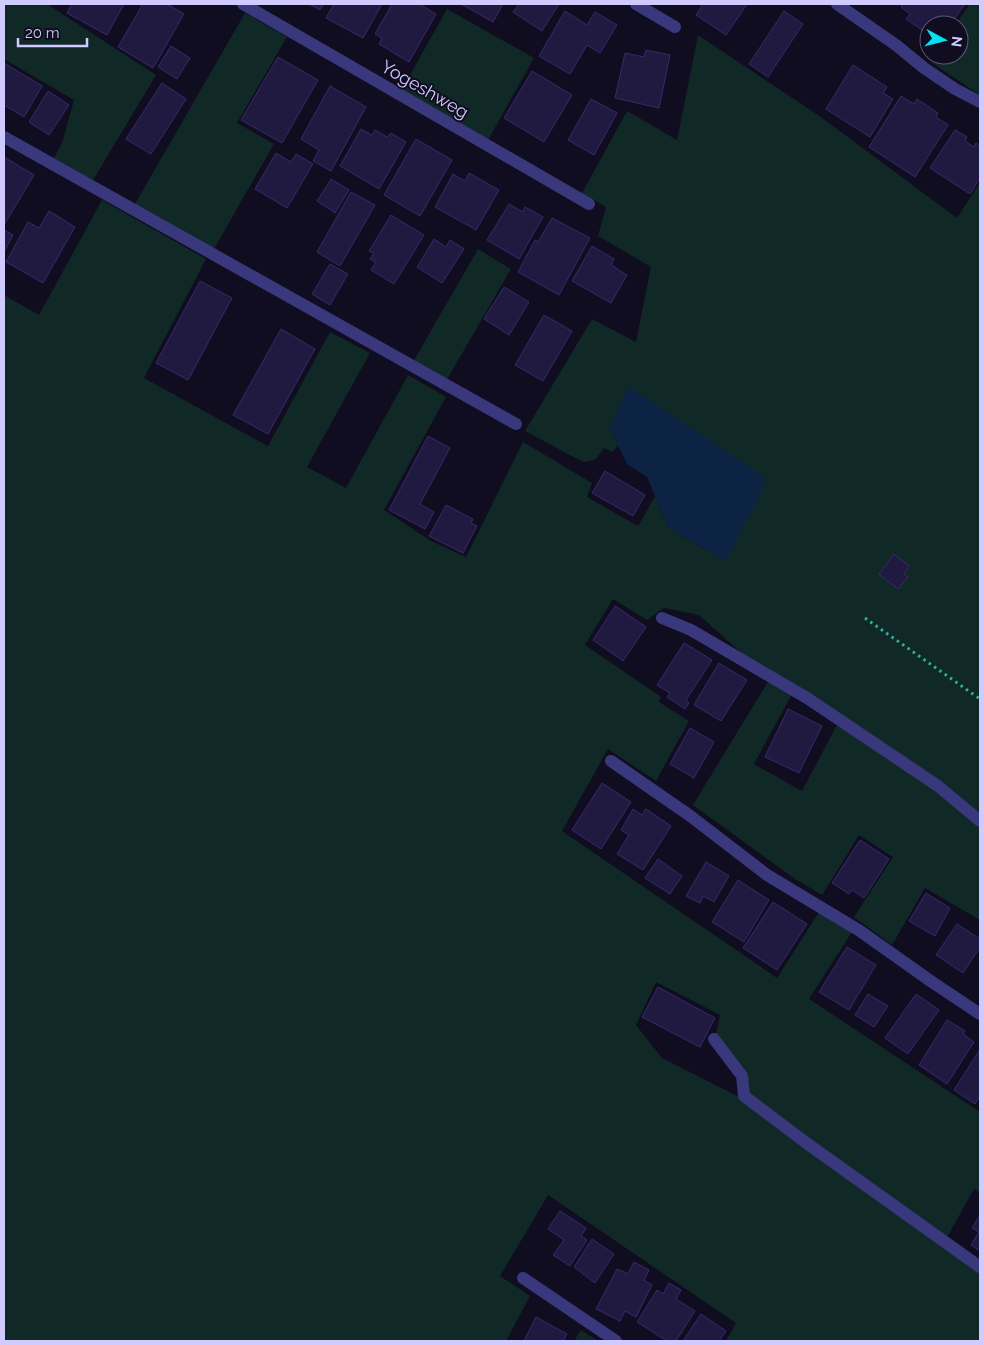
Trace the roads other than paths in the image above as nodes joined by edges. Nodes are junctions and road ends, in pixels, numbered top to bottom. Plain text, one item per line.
1 (243, 4) edge
2 (636, 4) edge
3 (837, 4) edge
4 (675, 27) dead end
5 (980, 102) edge
6 (4, 138) edge
7 (589, 204) dead end
8 (516, 424) dead end
9 (662, 618) dead end
10 (611, 761) dead end
11 (980, 821) edge
12 (980, 1014) edge
13 (714, 1039) dead end
14 (980, 1267) edge
15 (523, 1278) dead end
16 (616, 1341) edge

1 - 7 street, Yogeshweg
2 - 4 street
3 - 5 street
6 - 8 street
9 - 11 street
10 - 12 street
13 - 14 street
15 - 16 street

